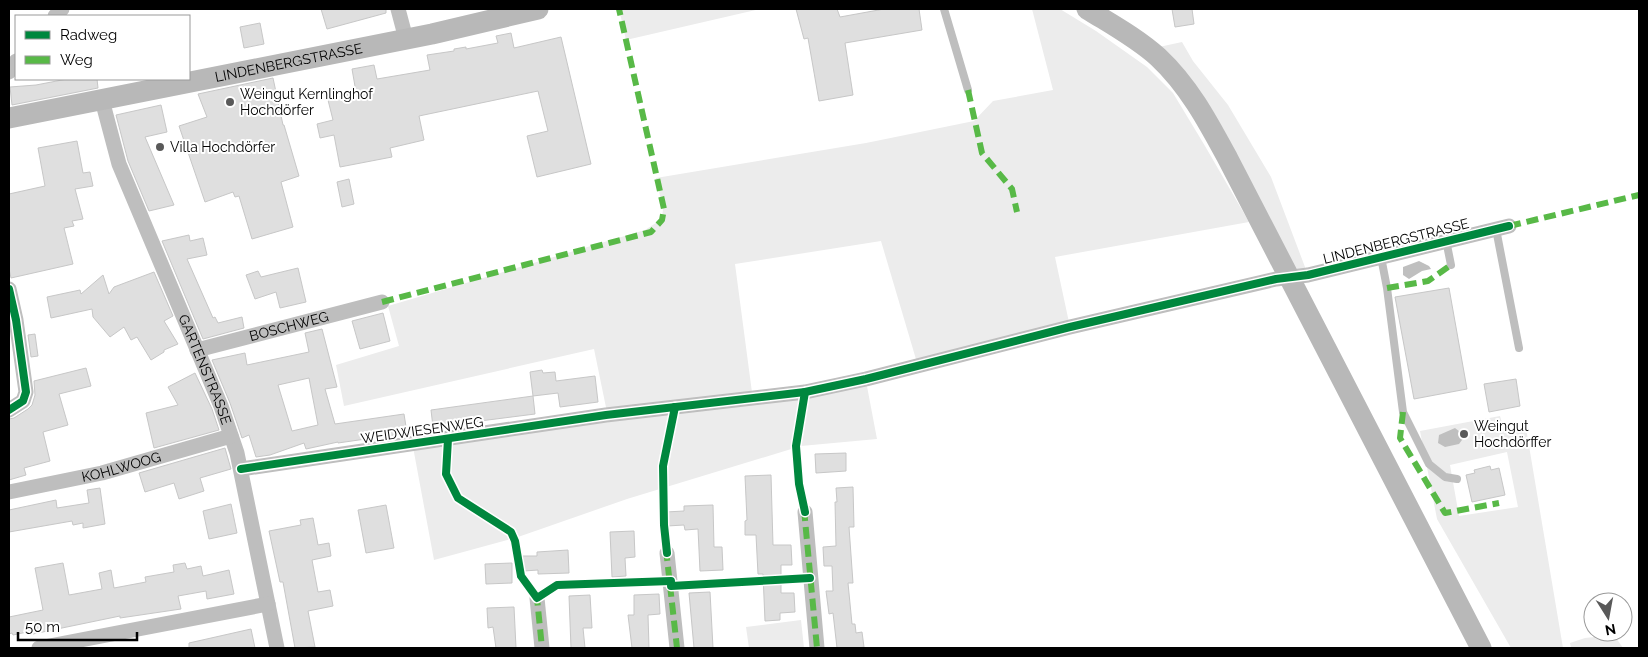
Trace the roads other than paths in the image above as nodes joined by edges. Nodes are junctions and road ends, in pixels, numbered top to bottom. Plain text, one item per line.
1 (398, 9) edge
2 (538, 9) edge
3 (944, 9) edge
4 (1088, 9) edge
5 (406, 39) junction
6 (968, 90) dead end
7 (102, 100) junction
8 (9, 118) edge
9 (1502, 227) joint
10 (1446, 240) junction
11 (1381, 256) junction
12 (1451, 265) dead end
13 (1288, 278) junction
14 (9, 289) edge
15 (382, 302) dead end
16 (1519, 348) dead end
17 (197, 350) junction
18 (9, 410) edge
19 (606, 415) joint
20 (231, 436) junction
21 (241, 469) junction
22 (1457, 479) dead end
23 (9, 492) edge
24 (805, 512) dead end
25 (667, 553) dead end
26 (537, 598) dead end
27 (268, 604) junction
28 (38, 648) edge
29 (277, 648) edge
30 (542, 648) edge
31 (677, 648) edge
32 (818, 648) edge
33 (1481, 648) edge

1 - 5 street
2 - 5 main road, LINDENBERGSTRASSE
3 - 6 lane
4 - 13 main road
5 - 7 main road, LINDENBERGSTRASSE
7 - 8 main road, LINDENBERGSTRASSE
7 - 17 street, GARTENSTRASSE
9 - 10 street, LINDENBERGSTRASSE
9 - 16 lane
10 - 11 street, LINDENBERGSTRASSE
10 - 12 lane
11 - 13 street, LINDENBERGSTRASSE
11 - 22 lane
13 - 19 street, LINDENBERGSTRASSE
13 - 33 main road
14 - 18 street
15 - 17 street, BOSCHWEG
17 - 20 street, GARTENSTRASSE
19 - 21 street, WEIDWIESENWEG
20 - 21 street, GARTENSTRASSE
20 - 23 street, KOHLWOOG
21 - 27 street, GARTENSTRASSE
24 - 32 street
25 - 31 street
26 - 30 street
27 - 28 street
27 - 29 street, GARTENSTRASSE

